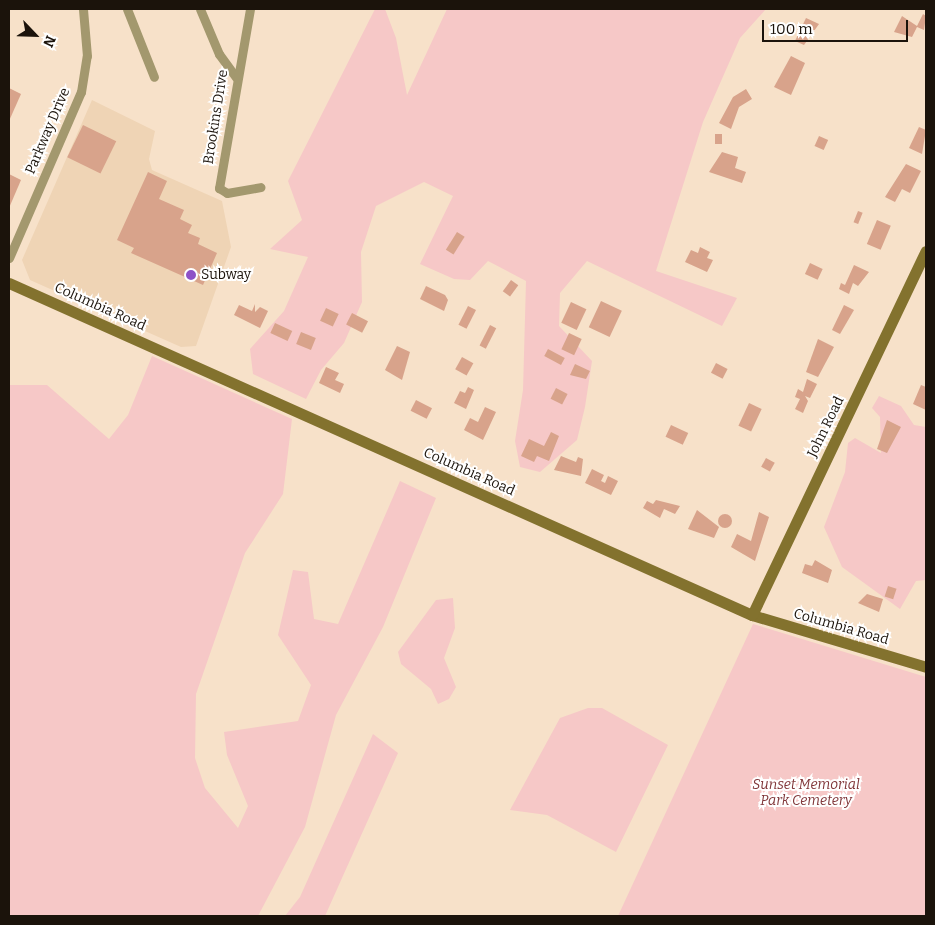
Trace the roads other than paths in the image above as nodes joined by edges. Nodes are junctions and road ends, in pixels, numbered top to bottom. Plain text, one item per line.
1 (83, 9) edge
2 (127, 9) edge
3 (200, 9) edge
4 (250, 9) edge
5 (154, 77) dead end
6 (236, 77) junction
7 (260, 187) dead end
8 (926, 251) edge
9 (9, 258) edge
10 (9, 283) edge
11 (752, 615) junction
12 (926, 667) edge

1 - 9 street, Parkway Drive
2 - 5 street
3 - 6 street
4 - 6 street, Brookins Drive
6 - 7 street, Brookins Drive
8 - 11 main road, John Road
10 - 11 main road, Columbia Road
11 - 12 main road, Columbia Road

